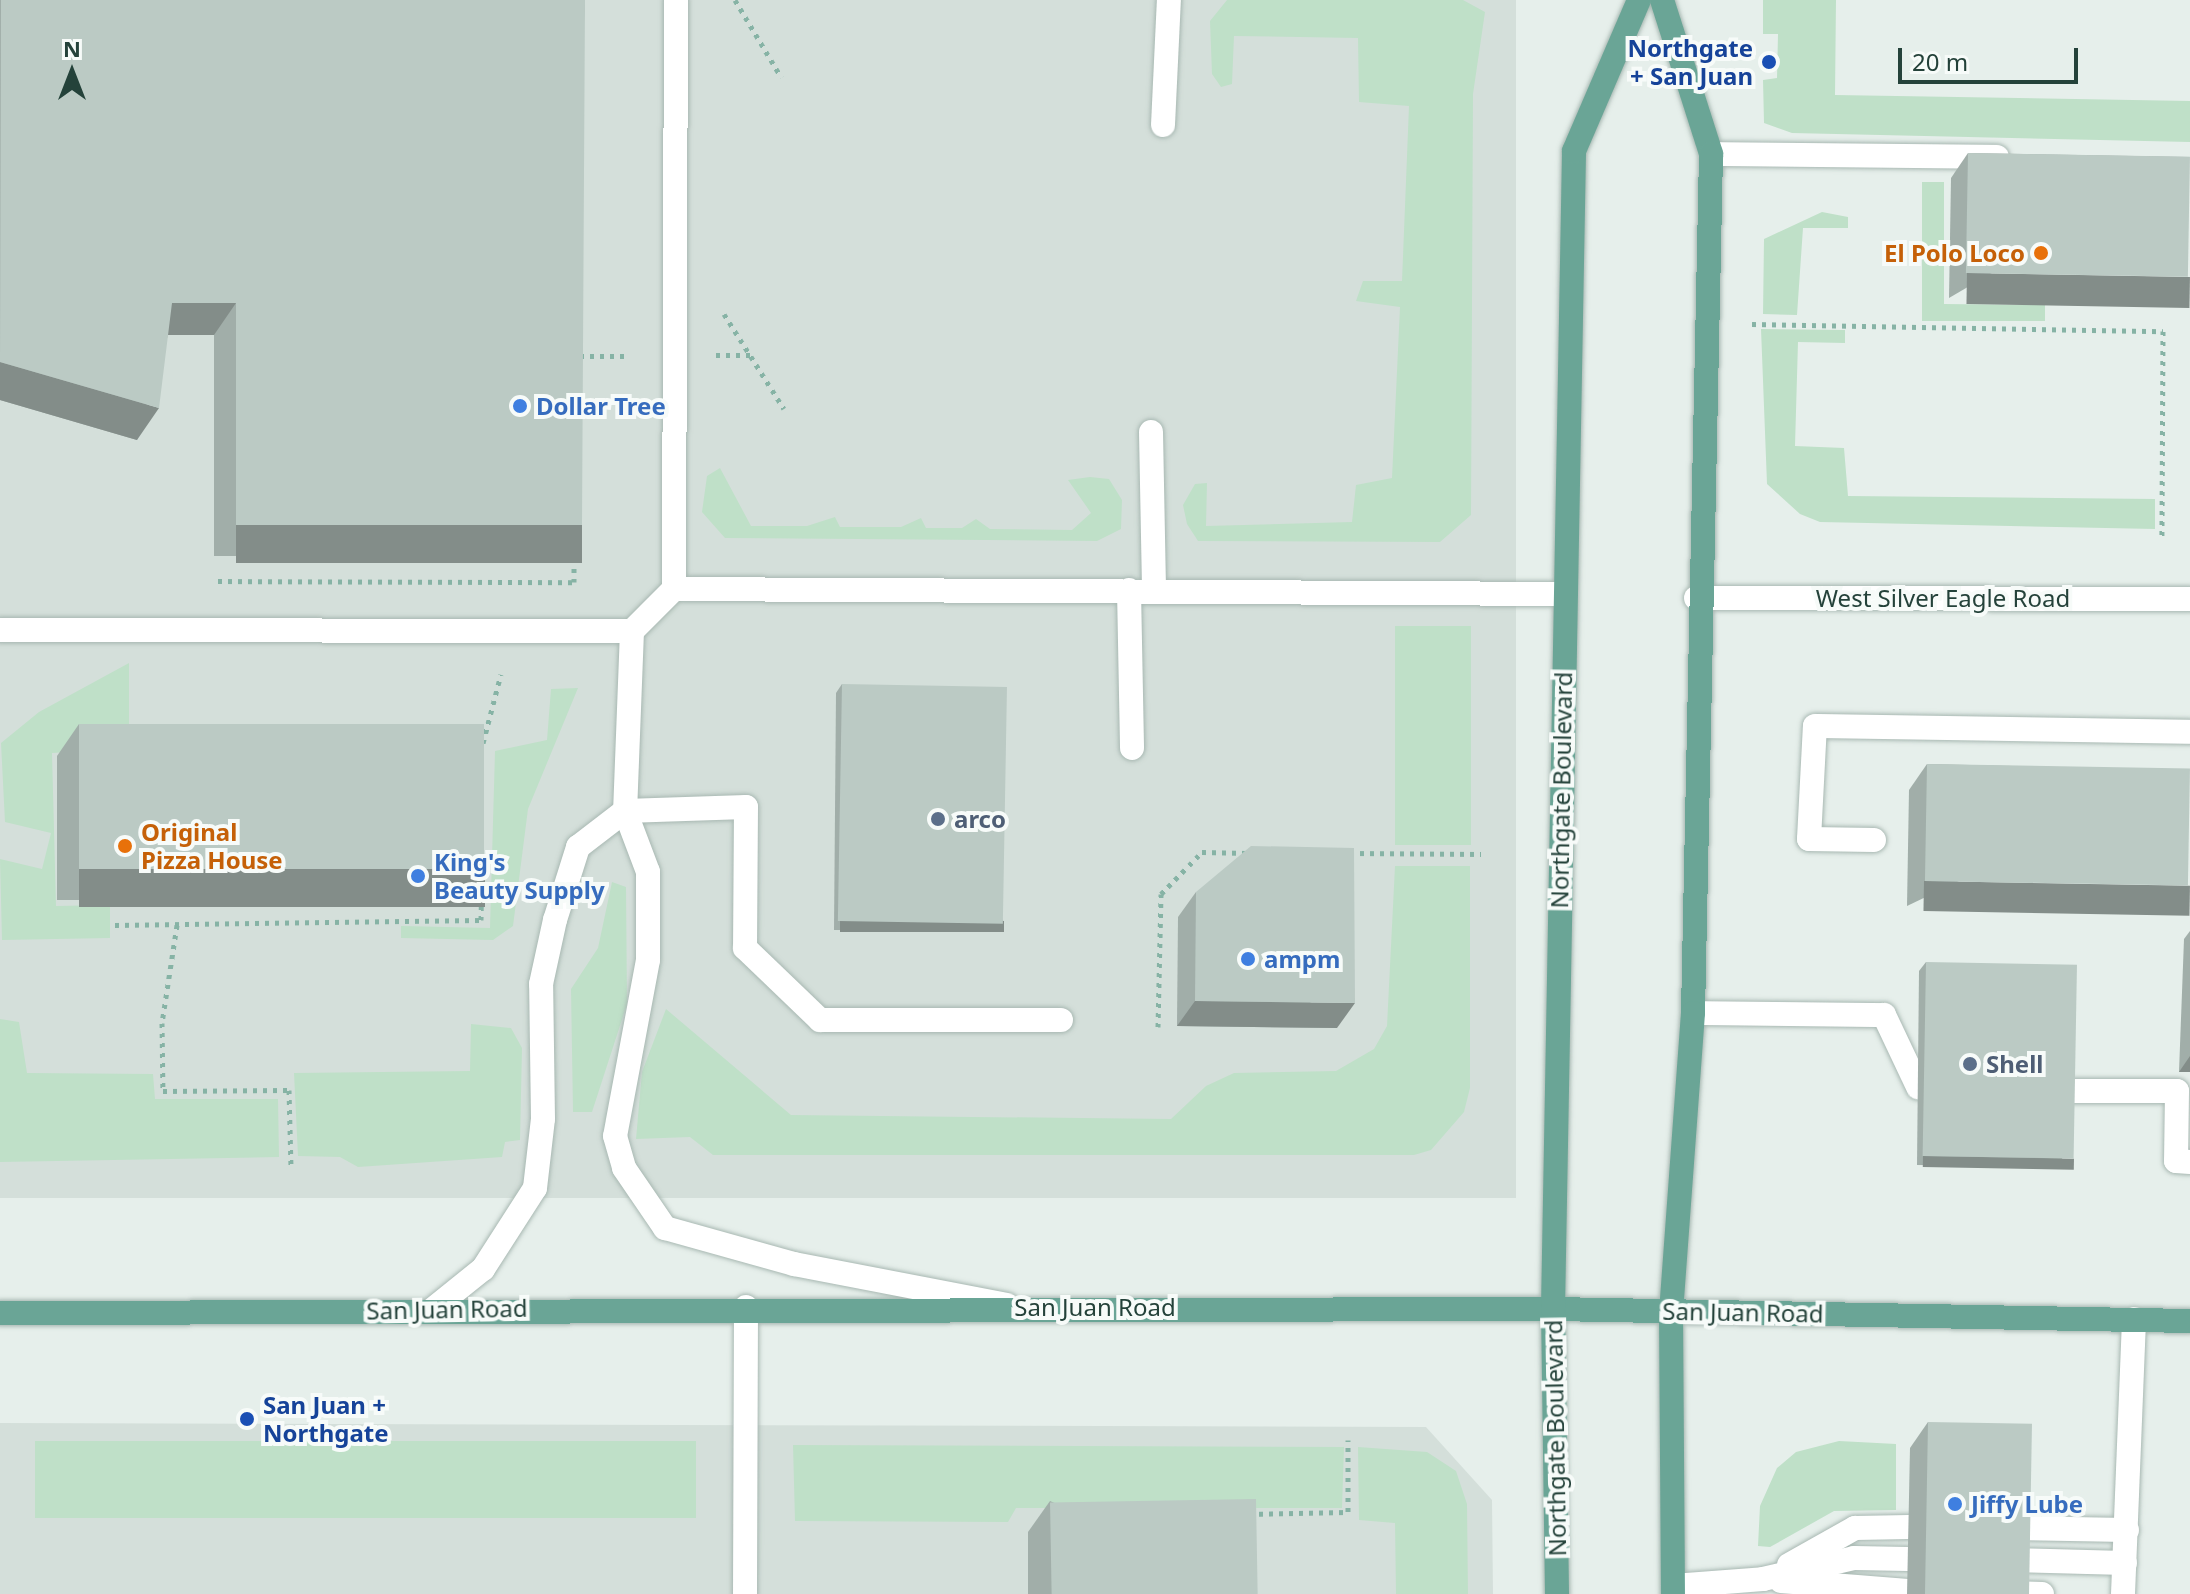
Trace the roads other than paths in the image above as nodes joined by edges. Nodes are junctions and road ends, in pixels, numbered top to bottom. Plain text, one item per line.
1 (676, 0) edge
2 (1169, 0) edge
3 (1639, 0) edge
4 (1662, 0) edge
5 (1163, 125) dead end
6 (1711, 154) junction
7 (2021, 158) edge
8 (1151, 432) dead end
9 (674, 589) junction
10 (1142, 590) junction
11 (1563, 594) junction
12 (1696, 598) junction
13 (2190, 599) edge
14 (0, 630) edge
15 (632, 631) junction
16 (2190, 732) edge
17 (1132, 748) dead end
18 (625, 811) junction
19 (1874, 840) dead end
20 (1693, 1013) junction
21 (1061, 1020) dead end
22 (1918, 1087) dead end
23 (2069, 1091) edge
24 (2190, 1162) edge
25 (746, 1307) junction
26 (1019, 1307) junction
27 (433, 1309) junction
28 (1553, 1309) junction
29 (1671, 1311) junction
30 (0, 1313) edge
31 (2134, 1319) junction
32 (2190, 1321) edge
33 (1909, 1527) dead end
34 (2013, 1528) edge
35 (2127, 1530) junction
36 (1908, 1559) dead end
37 (2012, 1560) edge
38 (2125, 1563) junction
39 (1763, 1579) junction
40 (1673, 1590) edge
41 (1908, 1591) dead end
42 (2012, 1593) edge
43 (745, 1594) edge
44 (1557, 1594) edge
45 (1787, 1594) edge
46 (2042, 1594) edge
47 (2123, 1594) edge

1 - 9 street
2 - 5 street
3 - 11 main road, Northgate Boulevard
4 - 6 main road
6 - 7 street
6 - 12 main road
8 - 10 street
9 - 10 street
9 - 15 street
10 - 11 street
10 - 17 street
11 - 28 main road, Northgate Boulevard
12 - 13 street, West Silver Eagle Road
12 - 20 main road
14 - 15 street
15 - 18 street
16 - 19 street
18 - 21 street
18 - 26 street
18 - 27 street
20 - 22 street
20 - 29 main road
23 - 24 street
25 - 26 main road, San Juan Road
25 - 27 main road, San Juan Road
25 - 43 street
26 - 28 main road, San Juan Road
27 - 30 main road, San Juan Road
28 - 29 main road, San Juan Road
28 - 44 main road, Northgate Boulevard
29 - 31 main road, San Juan Road
29 - 40 main road
31 - 32 main road, San Juan Road
31 - 35 street
33 - 39 street
34 - 35 street
35 - 38 street
36 - 39 street
37 - 38 street
38 - 47 street
39 - 40 street
39 - 41 street
39 - 45 street
42 - 46 street

